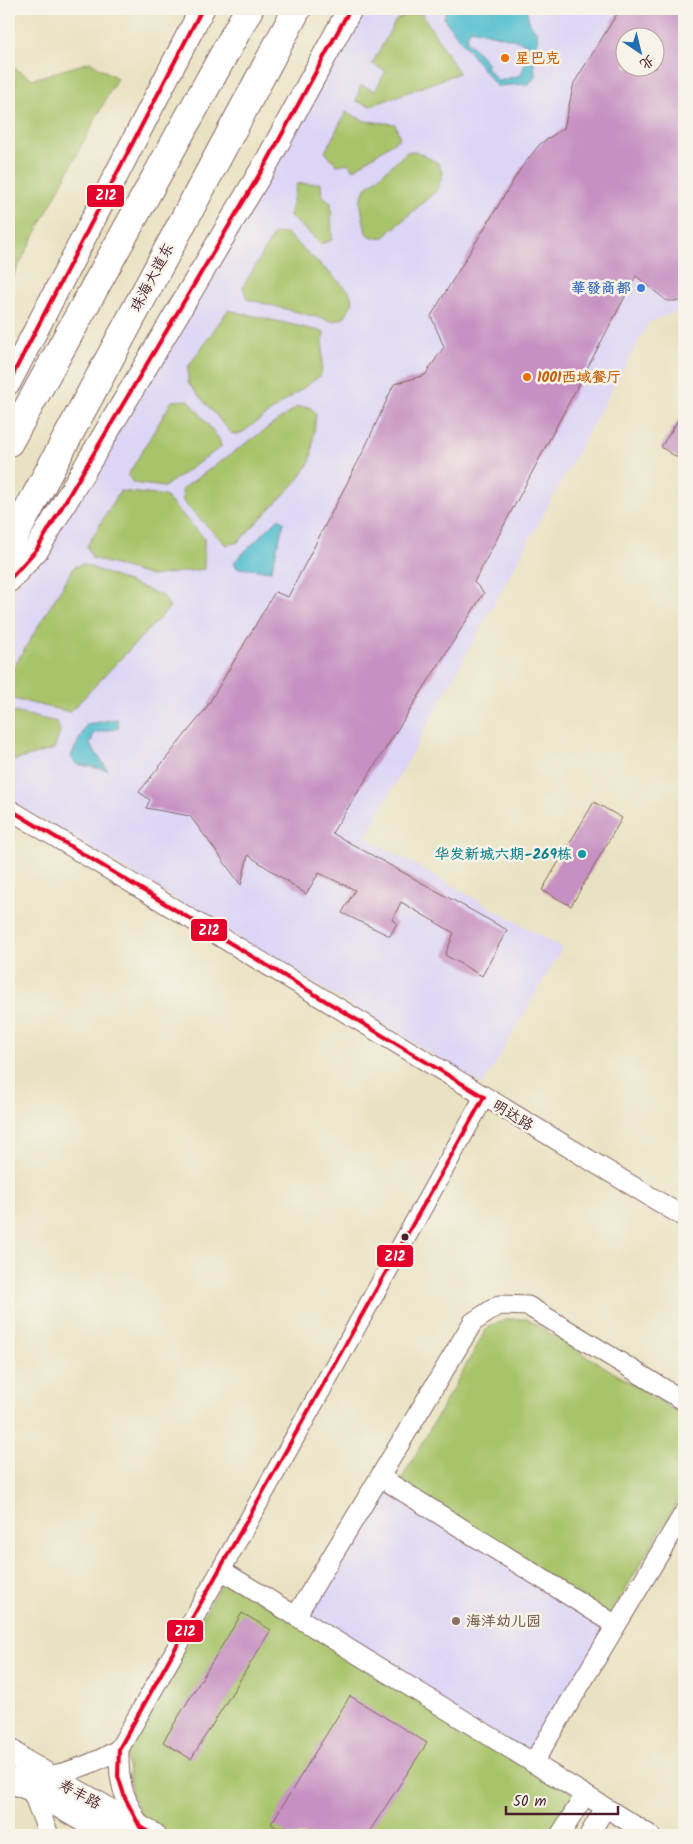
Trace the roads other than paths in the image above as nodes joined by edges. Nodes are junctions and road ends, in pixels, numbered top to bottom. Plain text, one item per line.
1 (202, 9) edge
2 (249, 9) edge
3 (297, 9) edge
4 (350, 9) edge
5 (9, 382) edge
6 (9, 442) edge
7 (9, 546) edge
8 (9, 580) edge
9 (9, 810) edge
10 (484, 1097) junction
11 (684, 1217) edge
12 (684, 1402) edge
13 (380, 1477) junction
14 (684, 1512) edge
15 (221, 1570) junction
16 (296, 1616) junction
17 (616, 1625) junction
18 (119, 1749) junction
19 (13, 1761) edge
20 (533, 1763) junction
21 (9, 1780) edge
22 (40, 1783) junction
23 (585, 1795) junction
24 (605, 1808) junction
25 (146, 1831) edge
26 (49, 1835) edge
27 (109, 1835) edge
28 (560, 1835) edge
29 (589, 1835) edge
30 (650, 1835) edge

1 - 5 main road
2 - 6 highway
3 - 7 highway, 珠海大道东
4 - 8 main road
9 - 10 street, 明达路
10 - 11 street, 明达路
10 - 15 street
12 - 13 street
13 - 16 street
13 - 17 street
14 - 17 street
15 - 16 street
15 - 18 street
16 - 20 street
17 - 20 street
18 - 22 street
18 - 25 street
19 - 22 main road, 寿丰路
20 - 23 street
21 - 22 main road, 寿丰路
22 - 25 main road, 寿丰路
22 - 26 street
22 - 27 main road, 寿丰路
23 - 24 street
23 - 28 street
24 - 29 street
24 - 30 street

